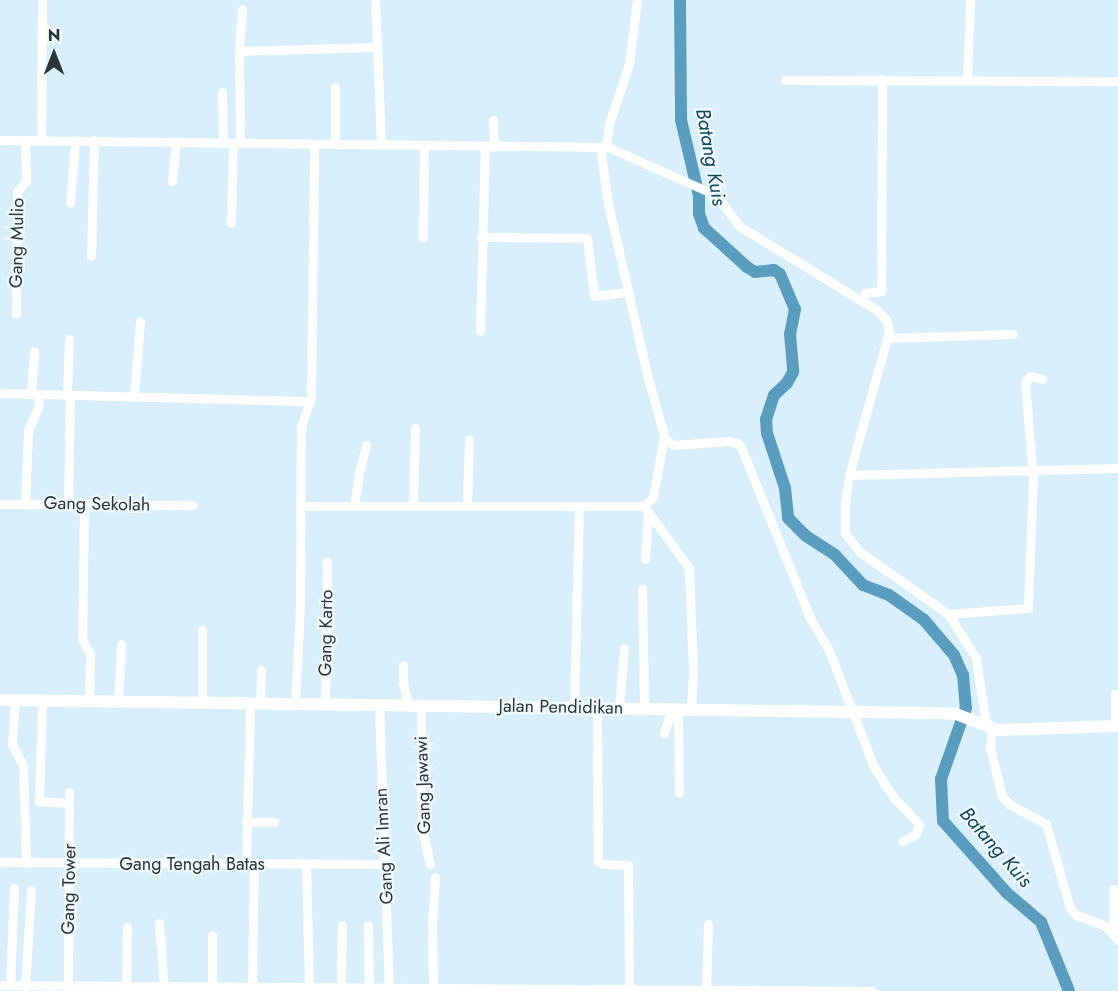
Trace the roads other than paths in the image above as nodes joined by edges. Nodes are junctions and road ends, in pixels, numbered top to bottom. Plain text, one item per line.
1 (42, 0) edge
2 (375, 0) edge
3 (637, 0) edge
4 (969, 0) edge
5 (242, 9) dead end
6 (377, 47) junction
7 (239, 51) junction
8 (882, 79) junction
9 (785, 80) dead end
10 (967, 81) junction
11 (1118, 81) edge
12 (335, 87) dead end
13 (222, 92) dead end
14 (493, 120) dead end
15 (0, 140) edge
16 (25, 140) junction
17 (41, 140) junction
18 (75, 140) junction
19 (94, 140) junction
20 (176, 142) junction
21 (223, 143) junction
22 (236, 143) junction
23 (314, 144) junction
24 (334, 144) junction
25 (381, 145) junction
26 (424, 145) junction
27 (490, 146) junction
28 (603, 147) junction
29 (172, 181) dead end
30 (70, 203) dead end
31 (231, 223) dead end
32 (423, 237) dead end
33 (481, 237) junction
34 (91, 256) dead end
35 (629, 292) junction
36 (862, 301) junction
37 (16, 314) dead end
38 (140, 321) dead end
39 (480, 332) dead end
40 (1013, 334) dead end
41 (887, 338) junction
42 (69, 339) dead end
43 (34, 351) dead end
44 (1042, 380) dead end
45 (0, 393) edge
46 (35, 393) junction
47 (68, 395) junction
48 (134, 396) junction
49 (310, 403) junction
50 (415, 428) dead end
51 (664, 436) junction
52 (469, 439) dead end
53 (366, 445) dead end
54 (1118, 468) edge
55 (1032, 471) junction
56 (849, 475) junction
57 (25, 503) junction
58 (0, 504) edge
59 (68, 504) junction
60 (84, 504) junction
61 (194, 505) dead end
62 (467, 505) junction
63 (648, 505) junction
64 (300, 506) junction
65 (354, 506) junction
66 (414, 506) junction
67 (579, 506) junction
68 (645, 559) dead end
69 (327, 562) dead end
70 (642, 589) dead end
71 (948, 614) junction
72 (202, 630) dead end
73 (120, 644) dead end
74 (624, 648) dead end
75 (403, 665) dead end
76 (261, 670) dead end
77 (1115, 694) dead end
78 (0, 700) edge
79 (15, 700) junction
80 (42, 701) junction
81 (89, 701) junction
82 (118, 702) junction
83 (202, 703) junction
84 (255, 704) junction
85 (295, 704) junction
86 (325, 704) junction
87 (379, 705) junction
88 (408, 705) junction
89 (421, 705) junction
90 (574, 708) junction
91 (597, 708) junction
92 (619, 708) junction
93 (644, 709) junction
94 (677, 712) junction
95 (851, 712) junction
96 (1117, 726) edge
97 (989, 727) junction
98 (664, 733) dead end
99 (69, 792) dead end
100 (680, 793) dead end
101 (69, 803) junction
102 (246, 822) junction
103 (274, 822) dead end
104 (903, 842) dead end
105 (0, 862) edge
106 (26, 863) junction
107 (70, 863) junction
108 (306, 864) junction
109 (383, 864) junction
110 (430, 864) dead end
111 (250, 865) junction
112 (435, 877) dead end
113 (14, 888) dead end
114 (1113, 889) dead end
115 (31, 890) dead end
116 (159, 924) dead end
117 (708, 924) dead end
118 (342, 925) dead end
119 (369, 925) dead end
120 (127, 927) dead end
121 (212, 935) dead end
122 (1115, 937) edge
123 (5, 985) edge
124 (26, 986) junction
125 (68, 987) junction
126 (252, 987) junction
127 (309, 987) junction
128 (341, 987) junction
129 (369, 987) junction
130 (433, 987) junction
131 (119, 988) edge
132 (389, 988) junction
133 (706, 988) junction
134 (144, 989) edge
135 (170, 989) edge
136 (214, 989) edge
137 (412, 989) edge
138 (460, 989) edge
139 (629, 990) edge
140 (645, 990) edge
141 (806, 991) edge
142 (872, 991) edge

1 - 17 street
2 - 6 street
3 - 28 street
4 - 10 street
5 - 7 street
6 - 7 street
6 - 25 street
7 - 22 street
8 - 9 street
8 - 10 street
8 - 36 street
10 - 11 street
12 - 24 street
13 - 21 street
14 - 27 street
15 - 16 street
16 - 17 street
16 - 37 street, Gang Mulio
17 - 18 street
18 - 19 street
18 - 30 street
19 - 20 street
19 - 34 street
20 - 21 street
20 - 29 street
21 - 22 street
22 - 23 street
22 - 31 street
23 - 24 street
23 - 49 street
24 - 25 street
25 - 26 street
26 - 27 street
26 - 32 street
27 - 28 street
27 - 33 street
28 - 35 street
28 - 36 street
33 - 35 street
33 - 39 street
35 - 51 street
36 - 41 street
38 - 48 street
40 - 41 street
41 - 56 street
42 - 47 street
43 - 46 street
44 - 55 street
45 - 46 street
46 - 47 street
46 - 57 street
47 - 48 street
47 - 59 street
48 - 49 street
49 - 64 street
50 - 66 street
51 - 63 street
51 - 95 street
52 - 62 street
53 - 65 street
54 - 55 street
55 - 56 street
55 - 71 street
56 - 71 street
57 - 58 street, Gang Sekolah
57 - 59 street, Gang Sekolah
59 - 60 street, Gang Sekolah
60 - 61 street, Gang Sekolah
60 - 81 street
62 - 66 street
62 - 67 street
63 - 67 street
63 - 68 street
63 - 94 street
64 - 65 street
64 - 85 street
65 - 66 street
67 - 90 street
69 - 86 street, Gang Karto
70 - 93 street
71 - 97 street
72 - 83 street
73 - 82 street
74 - 92 street
75 - 88 street
76 - 84 street
77 - 96 street
78 - 79 main road, Jalan Pendidikan
79 - 80 main road, Jalan Pendidikan
79 - 106 street
80 - 81 main road, Jalan Pendidikan
80 - 101 street
81 - 82 main road, Jalan Pendidikan
82 - 83 main road, Jalan Pendidikan
83 - 84 main road, Jalan Pendidikan
84 - 85 main road, Jalan Pendidikan
84 - 102 street
85 - 86 main road, Jalan Pendidikan
86 - 87 main road, Jalan Pendidikan
87 - 88 main road, Jalan Pendidikan
87 - 109 street, Gang Ali Imran
88 - 89 main road, Jalan Pendidikan
89 - 90 main road, Jalan Pendidikan
89 - 110 street, Gang Jawawi
90 - 91 main road, Jalan Pendidikan
91 - 92 main road, Jalan Pendidikan
91 - 139 street
92 - 93 main road, Jalan Pendidikan
93 - 94 main road, Jalan Pendidikan
94 - 95 main road, Jalan Pendidikan
94 - 98 street
94 - 100 street
95 - 97 main road, Jalan Pendidikan
95 - 104 street
96 - 97 main road, Jalan Pendidikan
97 - 122 street
99 - 101 street, Gang Tower
101 - 107 street, Gang Tower
102 - 103 street
102 - 111 street
105 - 106 street, Gang Tengah Batas
106 - 107 street, Gang Tengah Batas
107 - 111 street, Gang Tengah Batas
107 - 125 street, Gang Tower
108 - 109 street, Gang Tengah Batas
108 - 111 street, Gang Tengah Batas
108 - 127 street
109 - 132 street, Gang Ali Imran
111 - 126 street
112 - 130 street
113 - 123 street
114 - 122 street
115 - 124 street
116 - 135 street
117 - 133 street
118 - 128 street
119 - 129 street
120 - 131 street
121 - 136 street
123 - 124 street
124 - 125 street
125 - 131 street
126 - 127 street
126 - 136 street
127 - 128 street
128 - 129 street
129 - 132 street
130 - 137 street
130 - 138 street
131 - 134 street
132 - 137 street
133 - 140 street
133 - 141 street
134 - 135 street
135 - 136 street
138 - 139 street
139 - 140 street
141 - 142 street

